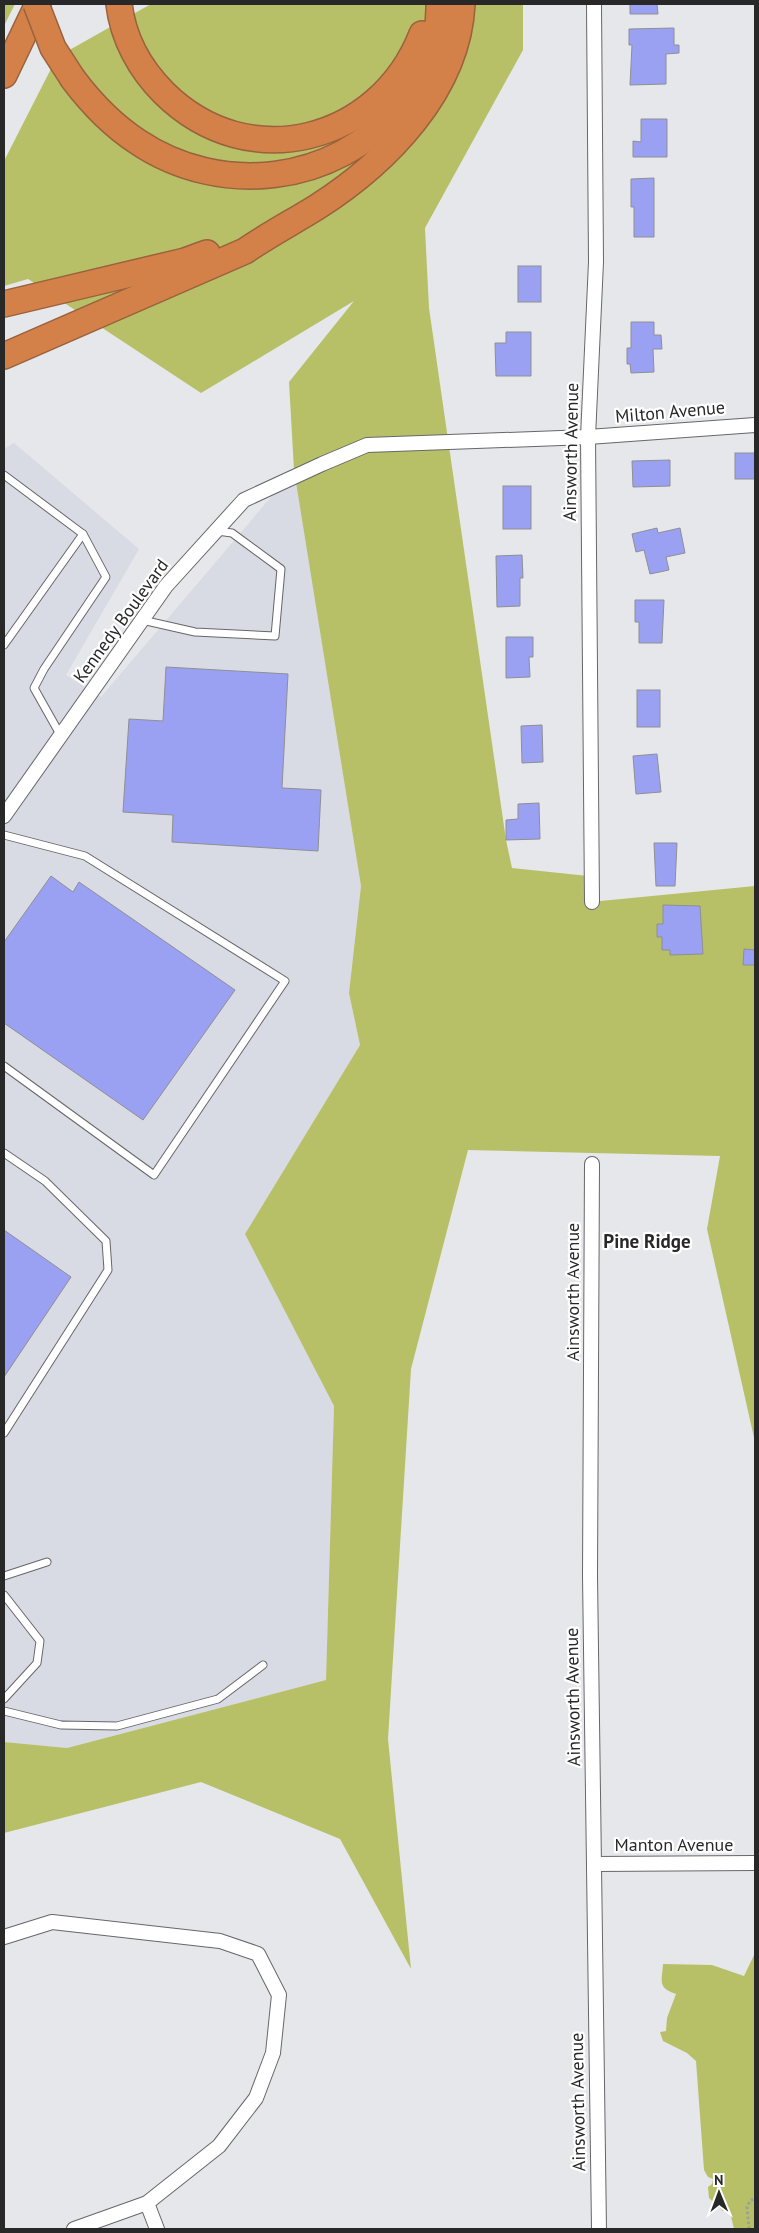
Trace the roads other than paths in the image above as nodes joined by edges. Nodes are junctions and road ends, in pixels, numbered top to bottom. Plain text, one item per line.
1 (37, 4) edge
2 (119, 4) edge
3 (434, 4) edge
4 (439, 4) edge
5 (462, 4) edge
6 (594, 4) edge
7 (4, 75) edge
8 (271, 233) junction
9 (4, 304) edge
10 (4, 356) edge
11 (755, 425) edge
12 (588, 437) junction
13 (4, 475) edge
14 (217, 531) junction
15 (83, 534) junction
16 (142, 620) junction
17 (4, 645) edge
18 (61, 736) junction
19 (4, 816) edge
20 (4, 834) edge
21 (592, 902) dead end
22 (4, 1066) edge
23 (4, 1153) edge
24 (592, 1164) dead end
25 (4, 1433) edge
26 (47, 1562) dead end
27 (4, 1576) edge
28 (4, 1595) edge
29 (263, 1665) dead end
30 (4, 1699) edge
31 (4, 1711) edge
32 (755, 1863) edge
33 (594, 1864) junction
34 (4, 1937) edge
35 (147, 2203) junction
36 (74, 2229) edge
37 (157, 2229) edge
38 (599, 2229) edge

1 - 4 highway, bridge
1 - 7 highway
2 - 3 highway
5 - 8 highway
6 - 12 street, Ainsworth Avenue
8 - 9 highway
8 - 10 highway
11 - 12 street, Milton Avenue
12 - 14 street, Kennedy Boulevard
12 - 21 street, Ainsworth Avenue
13 - 15 lane
14 - 16 street, Kennedy Boulevard
14 - 16 lane
15 - 17 lane
15 - 18 lane
16 - 18 street, Kennedy Boulevard
18 - 19 street, Kennedy Boulevard
20 - 22 lane
23 - 25 lane
24 - 33 street, Ainsworth Avenue
26 - 27 lane
28 - 30 lane
29 - 31 lane
32 - 33 street, Manton Avenue
33 - 38 street, Ainsworth Avenue
34 - 35 street
35 - 36 street
35 - 37 street

